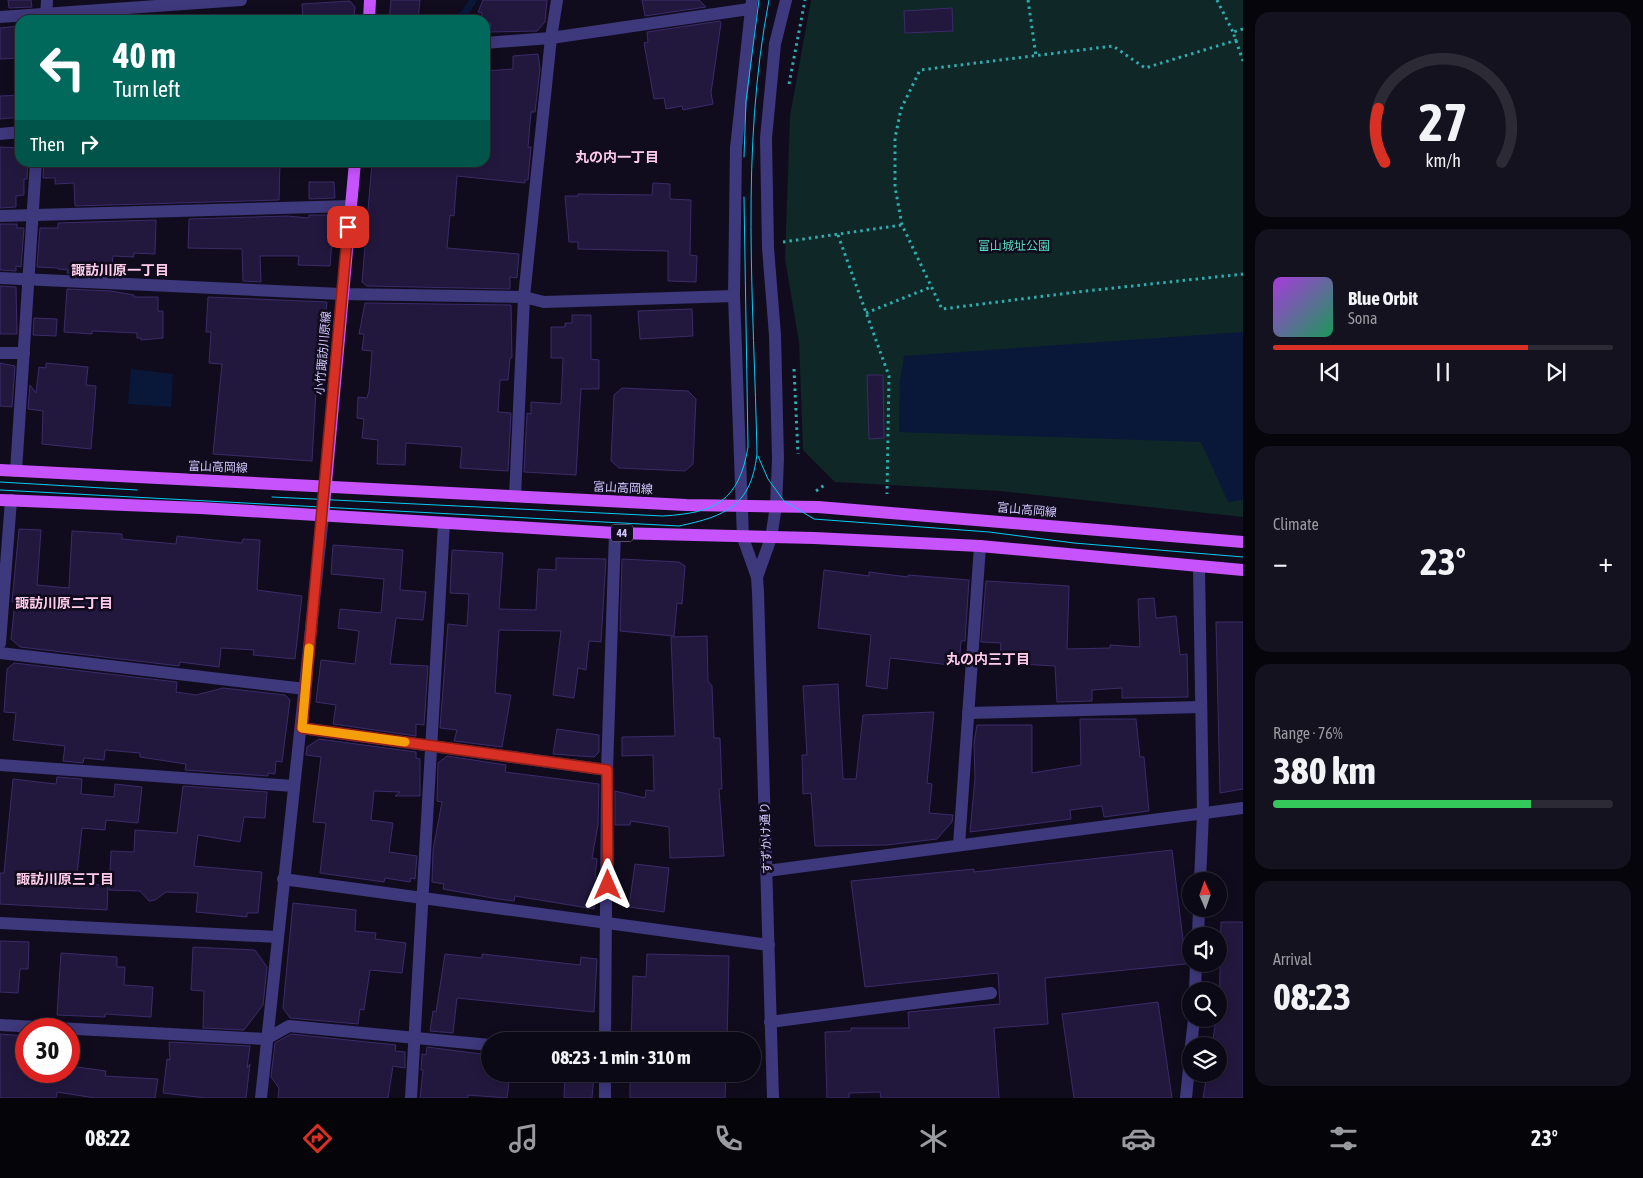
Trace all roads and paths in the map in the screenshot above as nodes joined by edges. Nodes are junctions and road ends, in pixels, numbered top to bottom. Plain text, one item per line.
1 (47, 0) edge
2 (241, 0) edge
3 (370, 0) edge
4 (557, 0) edge
5 (786, 0) edge
6 (805, 0) edge
7 (1028, 0) edge
8 (1217, 0) edge
9 (751, 4) edge
10 (46, 15) edge
11 (69, 15) edge
12 (369, 15) edge
13 (0, 17) edge
14 (15, 17) edge
15 (1243, 29) edge
16 (1233, 32) junction
17 (551, 38) junction
18 (1237, 40) junction
19 (490, 43) edge
20 (1036, 56) junction
21 (1243, 61) edge
22 (788, 88) dead end
23 (15, 132) edge
24 (0, 134) edge
25 (36, 167) edge
26 (354, 167) edge
27 (350, 206) junction
28 (0, 216) edge
29 (33, 216) junction
30 (902, 225) junction
31 (838, 235) junction
32 (779, 247) dead end
33 (1243, 274) edge
34 (0, 278) edge
35 (28, 278) junction
36 (931, 287) junction
37 (341, 294) junction
38 (734, 296) junction
39 (524, 297) junction
40 (866, 313) junction
41 (0, 353) edge
42 (24, 353) junction
43 (794, 365) dead end
44 (798, 454) dead end
45 (0, 470) edge
46 (16, 471) junction
47 (826, 484) dead end
48 (325, 485) junction
49 (814, 493) dead end
50 (887, 494) dead end
51 (515, 496) junction
52 (6, 500) edge
53 (743, 506) junction
54 (776, 506) junction
55 (322, 516) junction
56 (444, 522) junction
57 (614, 533) junction
58 (743, 538) junction
59 (771, 538) junction
60 (1243, 542) edge
61 (980, 546) junction
62 (1199, 568) junction
63 (1243, 570) edge
64 (758, 577) junction
65 (0, 643) edge
66 (0, 653) edge
67 (305, 688) junction
68 (1201, 707) junction
69 (968, 713) junction
70 (302, 728) junction
71 (432, 746) junction
72 (0, 765) edge
73 (607, 770) junction
74 (294, 786) junction
75 (1243, 808) edge
76 (1204, 813) junction
77 (958, 846) junction
78 (767, 871) junction
79 (1201, 872) edge
80 (283, 879) junction
81 (423, 898) junction
82 (0, 923) edge
83 (608, 923) junction
84 (277, 937) junction
85 (769, 945) junction
86 (991, 993) dead end
87 (770, 1022) junction
88 (0, 1025) edge
89 (605, 1032) edge
90 (414, 1037) junction
91 (266, 1039) junction
92 (481, 1044) edge
93 (605, 1082) edge
94 (1188, 1082) edge
95 (261, 1098) edge
96 (411, 1098) edge
97 (605, 1098) edge
98 (773, 1098) edge
99 (1186, 1098) edge

1 - 10 street
2 - 11 street
3 - 12 main road
4 - 17 street
5 - 54 street
6 - 22 path
7 - 20 path
8 - 16 path
9 - 17 street
9 - 38 street
13 - 14 street
15 - 16 path
16 - 18 path
17 - 19 street
17 - 39 street
18 - 20 path
18 - 21 path
20 - 30 path
23 - 24 street
25 - 29 street
26 - 27 main road, 小竹諏訪川原線
27 - 29 street
27 - 37 main road, 小竹諏訪川原線
28 - 29 street
29 - 35 street
30 - 31 path
30 - 36 path
31 - 32 path
31 - 40 path
33 - 36 path
34 - 35 street
35 - 37 street
35 - 42 street
36 - 40 path
37 - 39 street
37 - 48 main road, 小竹諏訪川原線
38 - 39 street
38 - 53 street
39 - 51 street
40 - 50 path
41 - 42 street
42 - 46 street
43 - 44 path
45 - 46 main road, 富山高岡線
46 - 48 main road, 富山高岡線
47 - 49 path
48 - 51 main road, 富山高岡線
48 - 55 main road, 小竹諏訪川原線
51 - 53 main road, 富山高岡線
52 - 55 main road, 44
52 - 65 street
53 - 54 main road, 富山高岡線
53 - 58 street
54 - 59 street
54 - 60 main road, 富山高岡線
55 - 56 main road, 44
55 - 67 street
56 - 57 main road, 44
56 - 71 street
57 - 58 main road, 44
57 - 73 street
58 - 59 main road, 44
58 - 64 street
59 - 61 main road, 44
59 - 64 street
61 - 62 main road, 44
61 - 69 street
62 - 63 main road, 44
62 - 68 street
64 - 78 street, すずかけ通り
66 - 67 street
67 - 70 street
68 - 69 street
68 - 76 street
69 - 77 street
70 - 71 street
70 - 74 street
71 - 73 street
71 - 81 street
72 - 74 street
73 - 83 street
74 - 80 street
75 - 76 street
76 - 77 street
76 - 79 street
77 - 78 street
78 - 85 street, すずかけ通り
80 - 81 street
80 - 84 street
81 - 83 street
81 - 90 street
82 - 84 street
83 - 85 street
83 - 89 street
84 - 91 street
85 - 87 street, すずかけ通り
86 - 87 street
87 - 98 street, すずかけ通り
88 - 91 street
90 - 91 street
90 - 92 street
90 - 96 street
91 - 95 street
93 - 97 street
94 - 99 street

